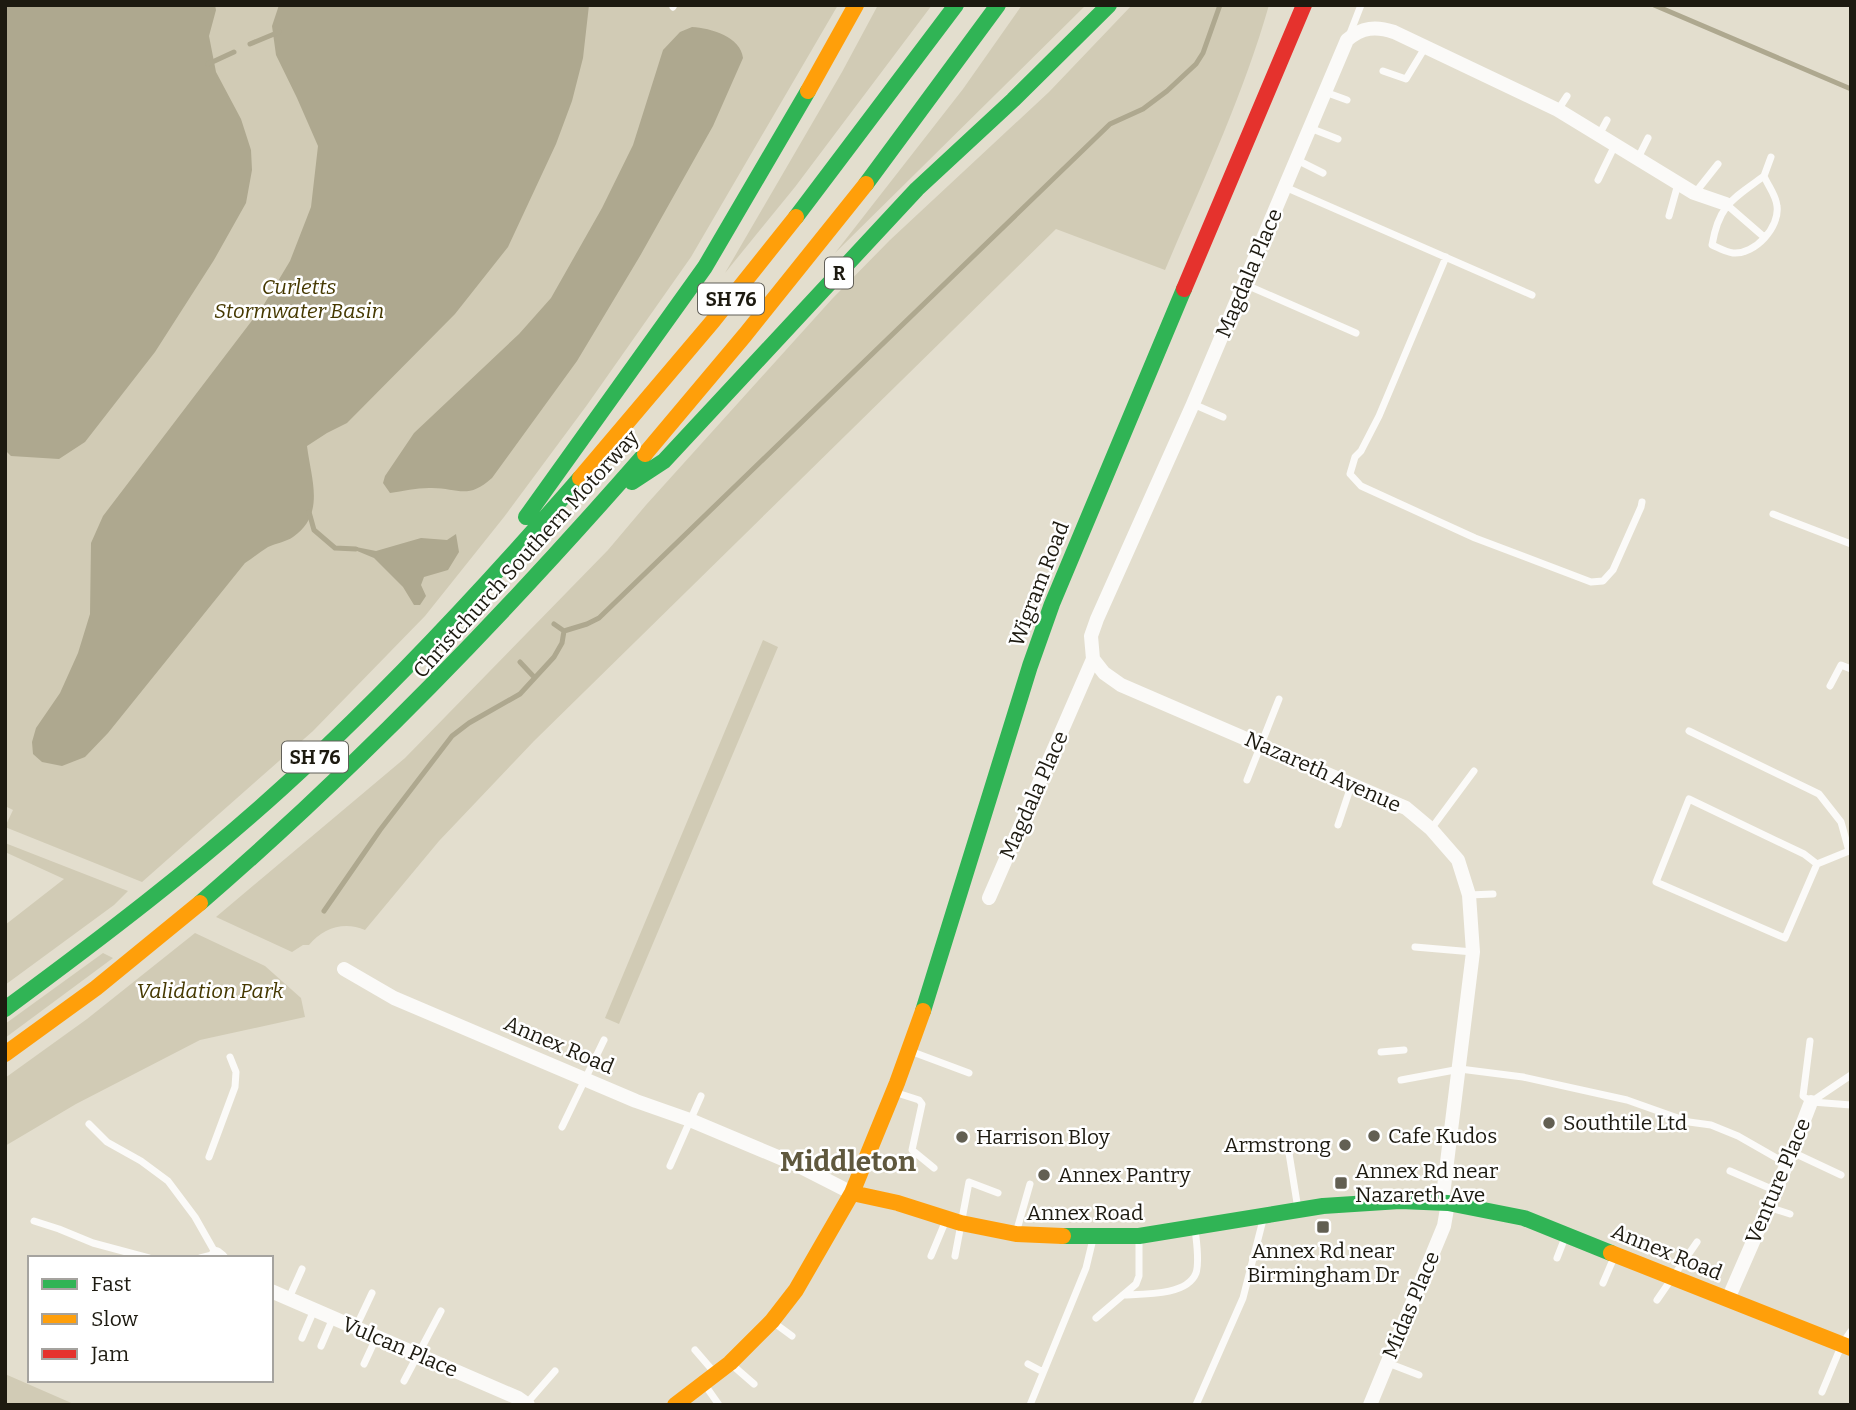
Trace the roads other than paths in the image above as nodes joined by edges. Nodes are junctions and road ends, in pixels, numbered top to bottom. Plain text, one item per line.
1 (856, 5) edge
2 (956, 5) edge
3 (998, 5) edge
4 (1109, 5) edge
5 (1304, 5) edge
6 (1361, 5) edge
7 (1348, 40) junction
8 (1426, 46) junction
9 (1383, 71) dead end
10 (1325, 92) junction
11 (1567, 96) dead end
12 (1347, 100) dead end
13 (1558, 110) junction
14 (1607, 120) dead end
15 (1310, 128) junction
16 (1599, 135) junction
17 (1648, 138) dead end
18 (1338, 139) dead end
19 (1615, 144) junction
20 (1771, 157) dead end
21 (1638, 158) junction
22 (1297, 160) junction
23 (1718, 164) dead end
24 (1323, 173) dead end
25 (1764, 176) junction
26 (1598, 180) dead end
27 (1678, 184) junction
28 (1285, 187) junction
29 (1694, 193) junction
30 (1727, 204) junction
31 (1669, 216) dead end
32 (1764, 237) junction
33 (1446, 257) junction
34 (1244, 284) junction
35 (1532, 295) dead end
36 (1356, 333) dead end
37 (1194, 404) junction
38 (1223, 417) dead end
39 (605, 501) junction
40 (1642, 502) dead end
41 (1773, 514) dead end
42 (1851, 544) edge
43 (491, 579) junction
44 (1093, 659) junction
45 (1851, 668) edge
46 (1830, 686) dead end
47 (1279, 699) dead end
48 (1689, 731) dead end
49 (1261, 744) junction
50 (1474, 771) dead end
51 (1247, 780) dead end
52 (1352, 783) junction
53 (1338, 825) dead end
54 (1431, 829) junction
55 (1841, 847) dead end
56 (1850, 851) edge
57 (1817, 864) junction
58 (1493, 894) dead end
59 (1469, 895) junction
60 (989, 898) dead end
61 (1415, 947) dead end
62 (1473, 952) junction
63 (344, 969) dead end
64 (5, 1009) edge
65 (604, 1040) dead end
66 (1810, 1041) dead end
67 (909, 1050) junction
68 (1404, 1050) dead end
69 (1381, 1052) dead end
70 (5, 1054) edge
71 (230, 1057) dead end
72 (1460, 1069) junction
73 (969, 1073) dead end
74 (1851, 1075) edge
75 (585, 1079) junction
76 (1401, 1080) dead end
77 (894, 1091) junction
78 (701, 1096) dead end
79 (1811, 1102) junction
80 (1851, 1105) edge
81 (690, 1120) junction
82 (89, 1124) dead end
83 (562, 1127) dead end
84 (1288, 1147) dead end
85 (209, 1157) dead end
86 (1790, 1158) junction
87 (670, 1166) dead end
88 (934, 1168) dead end
89 (1730, 1171) dead end
90 (1841, 1175) dead end
91 (1030, 1184) dead end
92 (1774, 1190) junction
93 (852, 1193) junction
94 (998, 1193) dead end
95 (1445, 1203) junction
96 (1768, 1206) junction
97 (1298, 1210) junction
98 (1790, 1214) dead end
99 (1264, 1216) junction
100 (34, 1221) dead end
101 (954, 1222) junction
102 (1195, 1227) junction
103 (1016, 1234) junction
104 (1566, 1235) junction
105 (1139, 1236) junction
106 (1093, 1238) junction
107 (1697, 1242) dead end
108 (1615, 1254) junction
109 (142, 1256) edge
110 (218, 1256) edge
111 (931, 1256) dead end
112 (955, 1256) dead end
113 (1557, 1258) dead end
114 (302, 1269) dead end
115 (1672, 1277) junction
116 (1603, 1283) dead end
117 (273, 1292) edge
118 (372, 1293) dead end
119 (1123, 1295) junction
120 (289, 1299) junction
121 (1728, 1299) junction
122 (1657, 1300) dead end
123 (314, 1310) junction
124 (441, 1311) dead end
125 (333, 1318) junction
126 (1096, 1318) dead end
127 (772, 1321) junction
128 (356, 1327) junction
129 (377, 1335) junction
130 (792, 1336) dead end
131 (302, 1338) dead end
132 (1848, 1341) edge
133 (321, 1346) dead end
134 (695, 1350) dead end
135 (417, 1353) junction
136 (1387, 1362) junction
137 (730, 1363) junction
138 (364, 1364) dead end
139 (1028, 1364) dead end
140 (555, 1371) dead end
141 (1043, 1373) junction
142 (1419, 1375) dead end
143 (711, 1380) junction
144 (404, 1381) dead end
145 (754, 1384) dead end
146 (1822, 1392) dead end
147 (528, 1404) edge
148 (676, 1405) edge
149 (719, 1405) edge
150 (1030, 1405) edge
151 (1196, 1405) edge
152 (1370, 1405) edge

1 - 43 main road
2 - 43 main road, Christchurch Southern Motorway / SH 76
3 - 39 main road, Christchurch Southern Motorway / SH 76
4 - 39 main road, R
5 - 67 main road, Wigram Road
6 - 7 lane
7 - 8 street
7 - 10 street, Magdala Place
8 - 9 lane
8 - 13 street
10 - 12 lane
10 - 15 street, Magdala Place
11 - 13 lane
13 - 16 street
14 - 16 lane
15 - 18 lane
15 - 22 street, Magdala Place
16 - 19 street
17 - 21 lane
19 - 21 street
19 - 26 lane
20 - 25 lane
21 - 27 street
22 - 24 lane
22 - 28 street, Magdala Place
23 - 29 lane
25 - 30 lane
25 - 32 lane
27 - 29 street
27 - 31 lane
28 - 33 lane
28 - 34 street, Magdala Place
29 - 30 street
30 - 32 lane
30 - 32 lane
33 - 35 lane
33 - 40 lane
34 - 36 lane
34 - 37 street, Magdala Place
37 - 38 lane
37 - 44 street, Magdala Place
39 - 70 main road, Christchurch Southern Motorway / SH 76
41 - 42 lane
43 - 64 main road, Christchurch Southern Motorway / SH 76
44 - 49 street, Nazareth Avenue
44 - 60 street, Magdala Place
45 - 46 lane
47 - 49 lane
48 - 56 lane
49 - 51 lane
49 - 52 street, Nazareth Avenue
50 - 54 lane
52 - 53 lane
52 - 54 street, Nazareth Avenue
54 - 59 street, Nazareth Avenue
55 - 56 lane
56 - 57 lane
57 - 57 lane
58 - 59 lane
59 - 62 street, Nazareth Avenue
61 - 62 lane
62 - 72 street, Nazareth Avenue
63 - 75 street, Annex Road
65 - 75 lane
66 - 79 lane
67 - 73 lane
67 - 77 main road, Wigram Road
68 - 69 lane
71 - 85 lane
72 - 76 lane
72 - 86 lane
72 - 95 street, Nazareth Avenue
74 - 79 lane
75 - 81 street, Annex Road
75 - 83 lane
77 - 88 lane
77 - 93 main road, Wigram Road
78 - 81 lane
79 - 80 lane
79 - 86 street, Venture Place
81 - 87 lane
81 - 93 street, Annex Road
82 - 110 lane
84 - 97 lane
86 - 90 lane
86 - 92 street, Venture Place
89 - 92 lane
91 - 103 lane
92 - 96 street, Venture Place
93 - 101 main road, Annex Road
93 - 127 main road, Wigram Road
94 - 101 lane
95 - 97 main road, Annex Road
95 - 104 main road, Annex Road
95 - 136 street, Midas Place
96 - 98 lane
96 - 121 street, Venture Place
97 - 99 main road, Annex Road
99 - 102 main road, Annex Road
99 - 151 lane
100 - 109 lane
101 - 103 main road, Annex Road
101 - 111 lane
101 - 112 lane
102 - 105 main road, Annex Road
102 - 119 lane
103 - 106 main road, Annex Road
104 - 108 main road, Annex Road
104 - 113 lane
105 - 106 main road, Annex Road
105 - 119 lane
106 - 141 lane
107 - 115 lane
108 - 115 main road, Annex Road
108 - 116 lane
114 - 120 lane
115 - 121 main road, Annex Road
115 - 122 lane
117 - 120 street, Vulcan Place
118 - 128 lane
119 - 126 lane
120 - 123 street, Vulcan Place
121 - 132 main road, Annex Road
123 - 125 street, Vulcan Place
123 - 131 lane
124 - 135 lane
125 - 128 street, Vulcan Place
125 - 133 lane
127 - 130 lane
127 - 137 main road, Wigram Road
128 - 129 street, Vulcan Place
129 - 135 street, Vulcan Place
129 - 138 lane
132 - 146 lane
134 - 143 lane
135 - 144 lane
135 - 147 street, Vulcan Place
136 - 142 lane
136 - 152 street, Midas Place
137 - 143 main road, Wigram Road
137 - 145 lane
139 - 141 lane
140 - 147 lane
141 - 150 lane
143 - 148 main road, Wigram Road
143 - 149 lane

